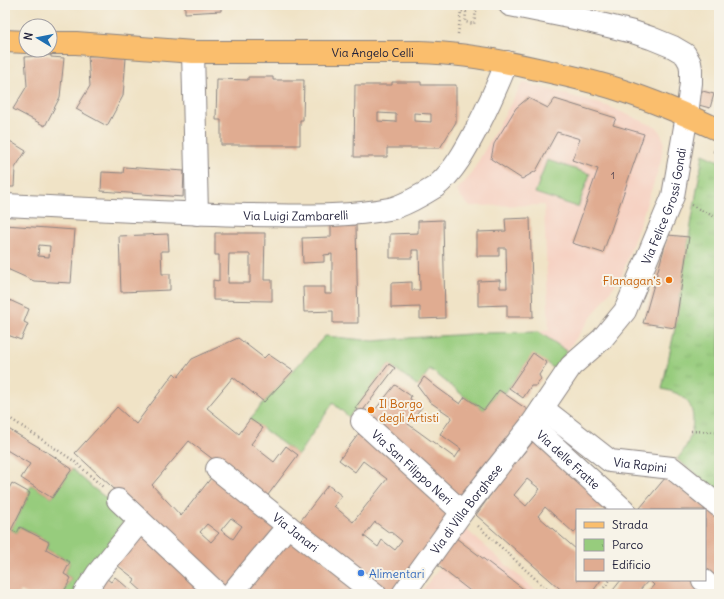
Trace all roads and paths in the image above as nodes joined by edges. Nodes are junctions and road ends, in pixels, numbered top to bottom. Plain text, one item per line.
1 (477, 5) edge
2 (510, 5) edge
3 (459, 30) dead end
4 (58, 43) edge
5 (193, 52) junction
6 (507, 62) junction
7 (687, 115) junction
8 (719, 130) edge
9 (673, 196) junction
10 (5, 205) edge
11 (197, 214) junction
12 (719, 219) edge
13 (5, 415) edge
14 (537, 417) junction
15 (362, 421) dead end
16 (691, 431) dead end
17 (719, 432) edge
18 (218, 469) dead end
19 (118, 500) joint
20 (719, 506) edge
21 (623, 509) edge
22 (470, 519) junction
23 (140, 521) junction
24 (288, 526) junction
25 (609, 581) edge
26 (704, 581) edge
27 (84, 594) edge
28 (218, 594) edge
29 (231, 594) edge
30 (375, 594) edge
31 (403, 594) edge
32 (552, 594) edge
33 (599, 594) edge
34 (718, 594) edge

1 - 3 path
2 - 7 street, Via Felice Grossi Gondi
4 - 5 main road, Via Angelo Celli
5 - 6 main road, Via Angelo Celli
5 - 11 street
6 - 7 main road, Via Angelo Celli
6 - 11 street, Via Luigi Zambarelli
7 - 8 main road, Via Angelo Celli
7 - 9 street, Via Felice Grossi Gondi
9 - 12 path
9 - 14 street, Via Felice Grossi Gondi
10 - 11 street, Via Luigi Zambarelli
13 - 19 path
14 - 20 street, Via Rapini
14 - 21 street, Via delle Fratte
14 - 22 street, Via di Villa Borghese
15 - 22 street, Via San Filippo Neri
16 - 17 path
18 - 24 street, Via Janari
19 - 23 street
22 - 31 street, Via di Villa Borghese
22 - 32 path
23 - 27 street
23 - 28 street
24 - 29 street
24 - 30 street, Via Janari
25 - 33 path
26 - 34 street

